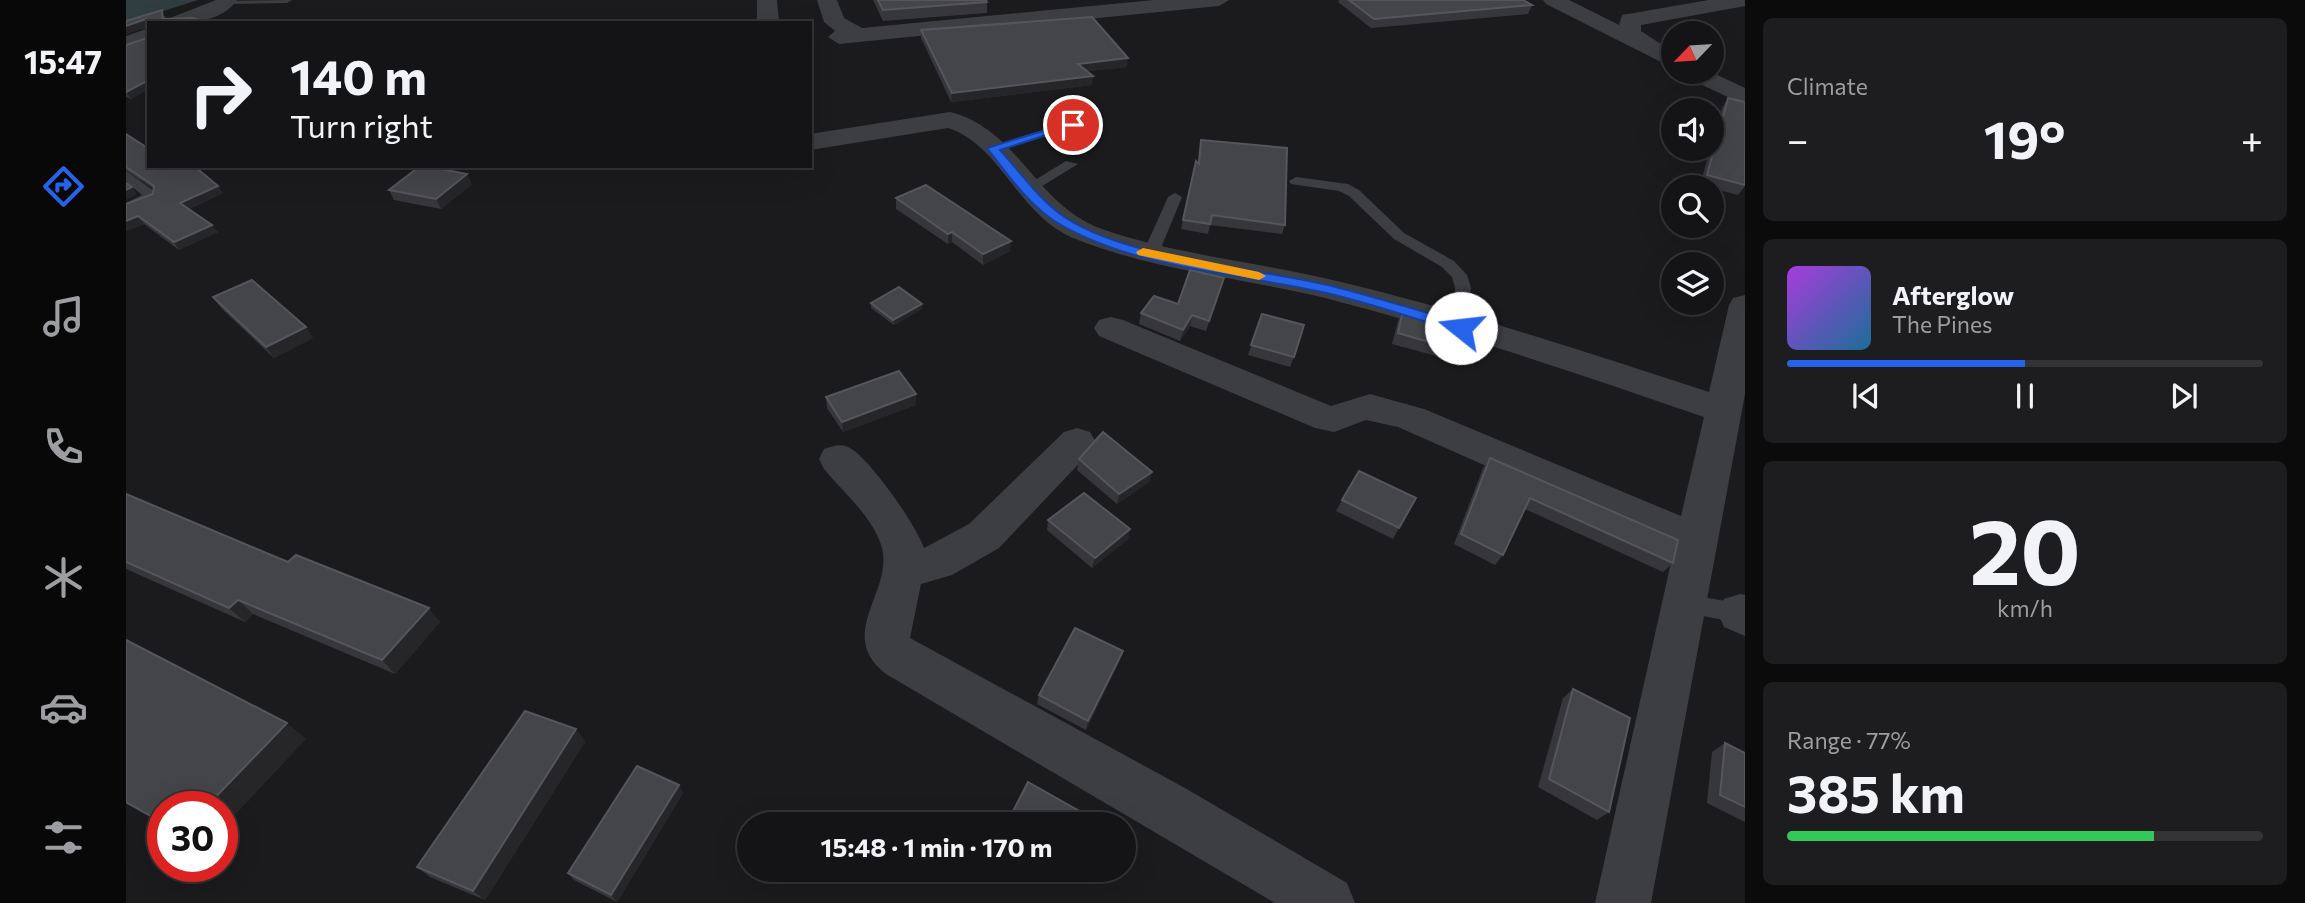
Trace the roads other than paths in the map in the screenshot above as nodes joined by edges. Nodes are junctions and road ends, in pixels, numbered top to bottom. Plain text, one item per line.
1 (287, 0) edge
2 (767, 0) edge
3 (827, 0) edge
4 (1026, 0) edge
5 (1219, 0) edge
6 (1553, 0) edge
7 (1745, 0) edge
8 (228, 1) edge
9 (1040, 18) junction
10 (183, 21) edge
11 (768, 21) edge
12 (147, 36) edge
13 (126, 44) edge
14 (1643, 45) junction
15 (1661, 55) edge
16 (1718, 84) edge
17 (1745, 97) edge
18 (1073, 125) dead end
19 (812, 142) edge
20 (993, 148) junction
21 (1071, 164) dead end
22 (126, 175) edge
23 (1296, 181) dead end
24 (1029, 188) junction
25 (1175, 197) dead end
26 (126, 208) edge
27 (1150, 255) junction
28 (1745, 305) edge
29 (1111, 328) dead end
30 (1461, 328) junction
31 (1723, 410) junction
32 (1077, 442) dead end
33 (838, 459) dead end
34 (1697, 541) junction
35 (903, 572) junction
36 (1684, 604) junction
37 (1743, 613) edge
38 (1326, 903) edge
39 (1623, 903) edge

1 - 8 lane
2 - 11 street
3 - 9 street
4 - 9 street
5 - 9 street
6 - 14 street
7 - 14 street
8 - 10 street
12 - 13 street
14 - 15 street
16 - 17 street
18 - 20 lane
19 - 20 street
20 - 24 street
21 - 24 lane
22 - 26 lane
23 - 30 lane
24 - 27 street
25 - 27 lane
27 - 30 street
28 - 31 street
29 - 34 street
30 - 31 street
31 - 34 street
32 - 35 street
33 - 35 street
34 - 36 street
35 - 38 street
36 - 37 lane
36 - 39 street

